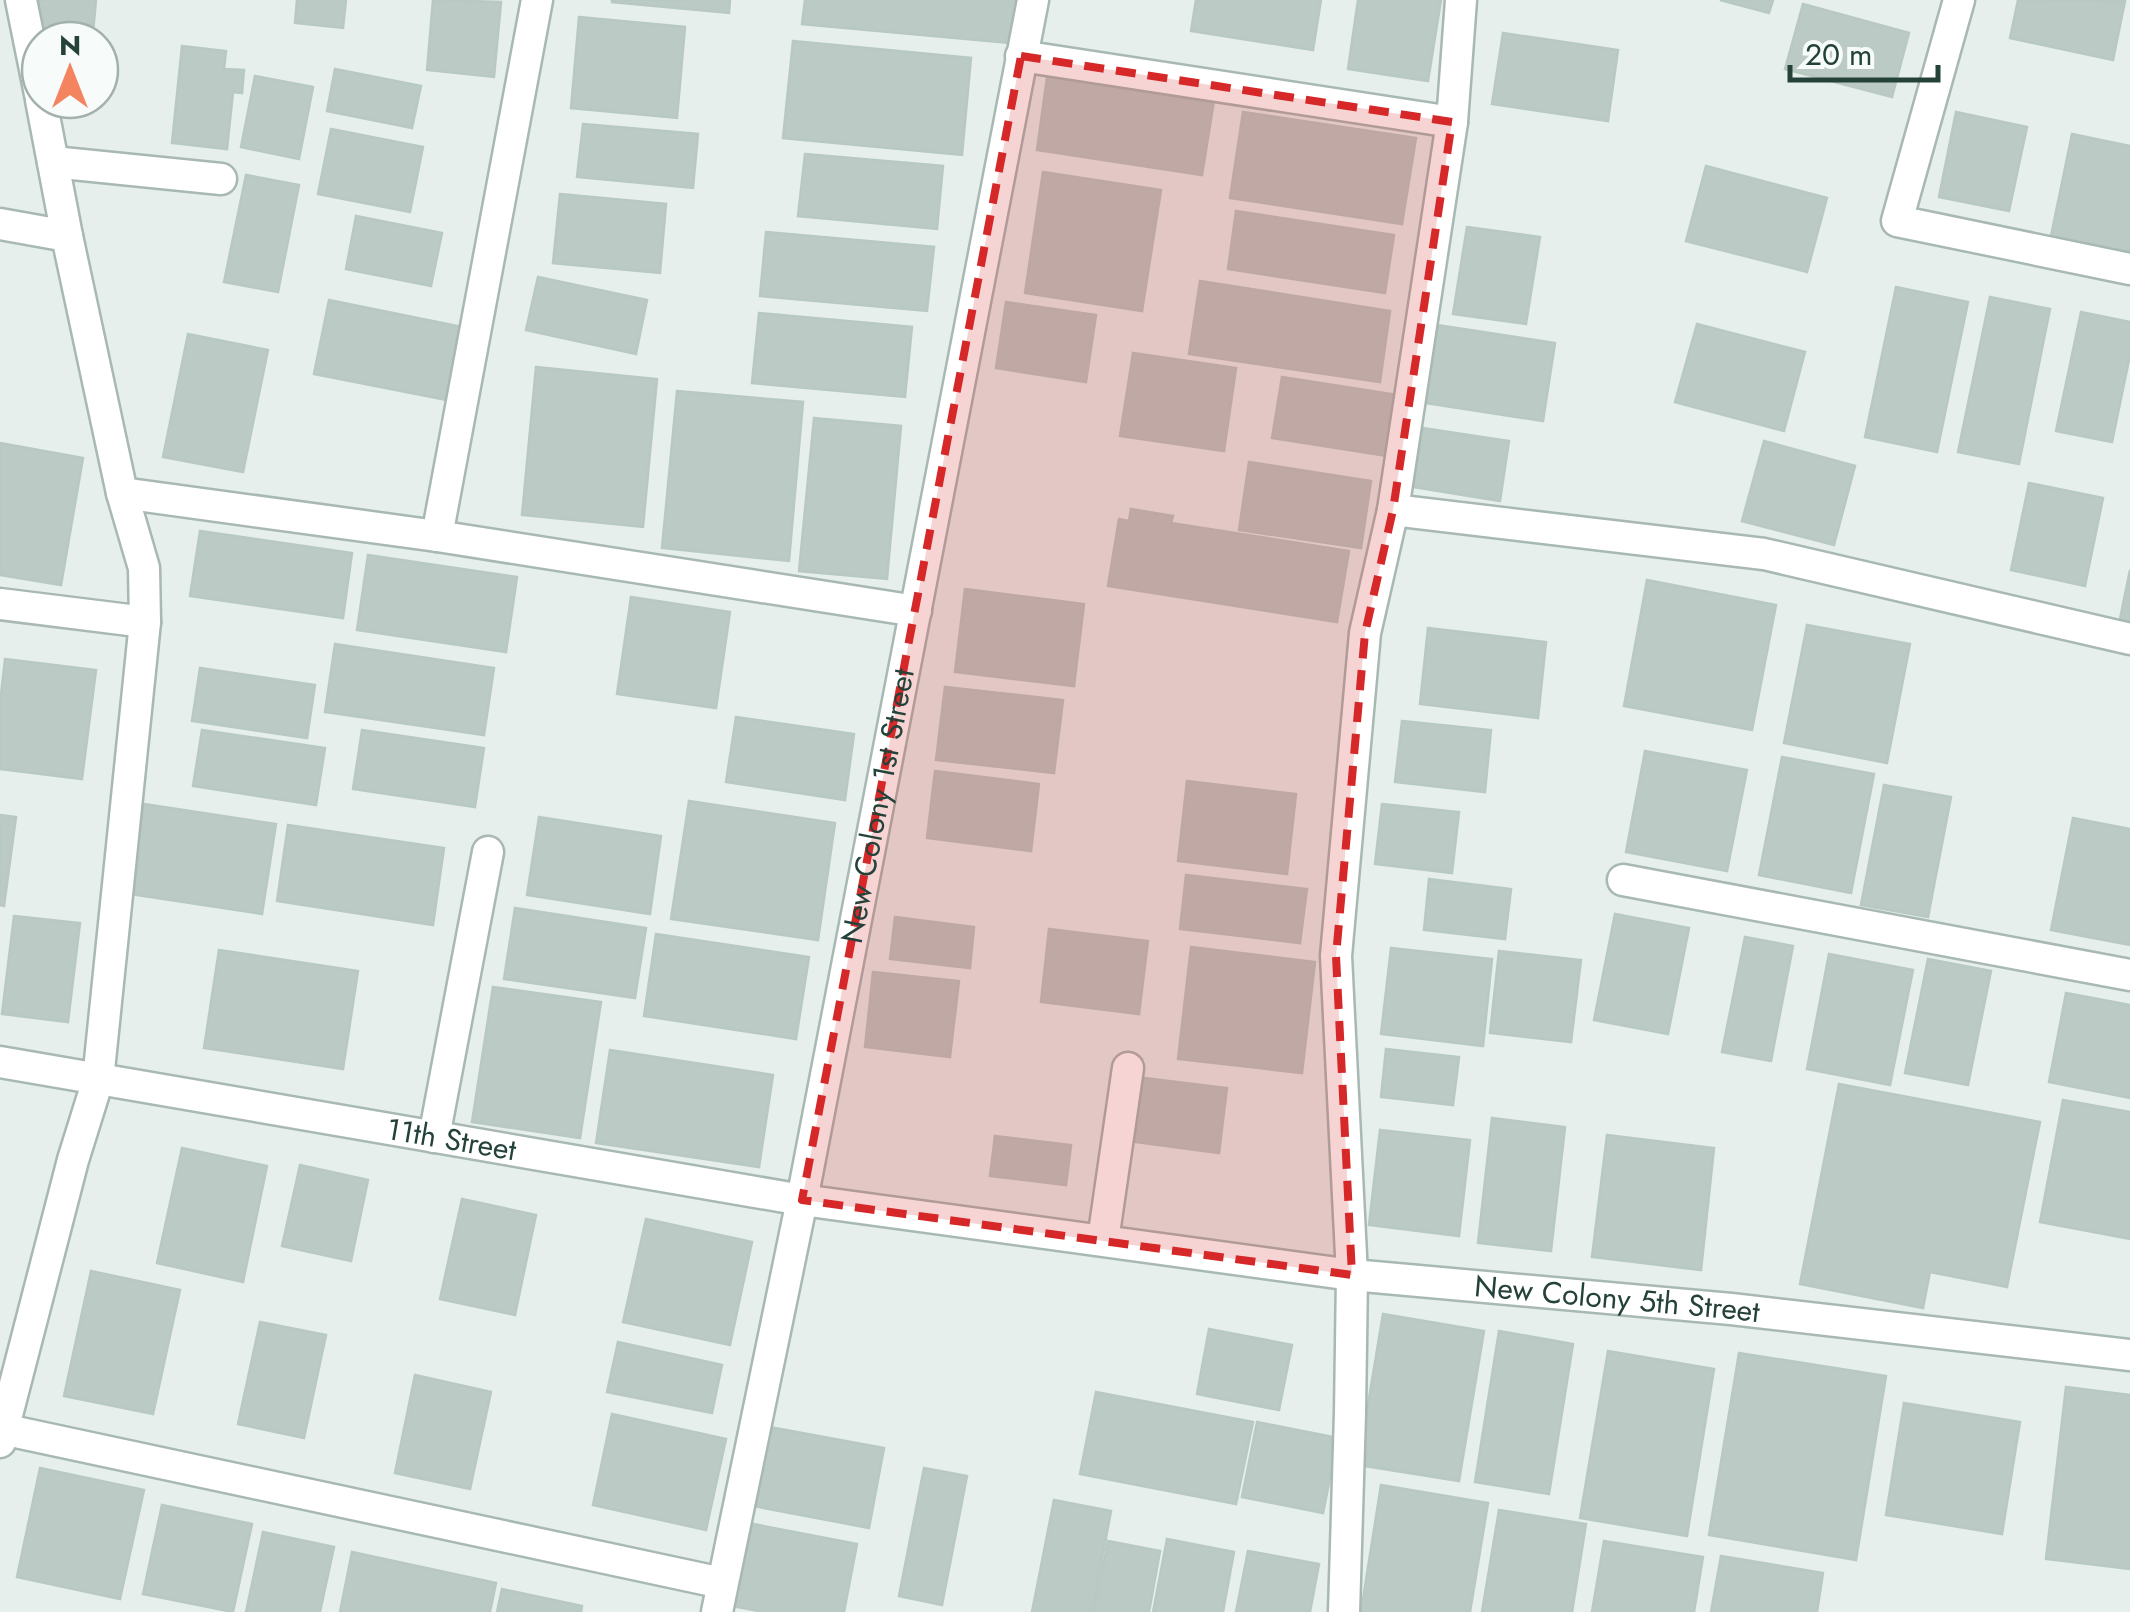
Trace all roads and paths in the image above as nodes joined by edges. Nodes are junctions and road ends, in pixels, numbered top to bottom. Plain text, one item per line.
1 (537, 0) edge
2 (1033, 0) edge
3 (1462, 0) edge
4 (1959, 0) edge
5 (1022, 56) junction
6 (45, 120) edge
7 (1452, 122) junction
8 (53, 162) junction
9 (221, 179) dead end
10 (0, 224) edge
11 (66, 236) junction
12 (2130, 269) edge
13 (122, 493) junction
14 (1394, 510) junction
15 (437, 536) junction
16 (0, 604) edge
17 (916, 611) junction
18 (144, 622) junction
19 (2130, 639) edge
20 (488, 852) dead end
21 (1623, 880) dead end
22 (2130, 975) edge
23 (0, 1062) edge
24 (1128, 1068) dead end
25 (98, 1080) junction
26 (434, 1137) junction
27 (802, 1200) junction
28 (1104, 1240) junction
29 (1352, 1274) junction
30 (2130, 1355) edge
31 (1, 1435) edge
32 (720, 1598) edge
33 (1344, 1612) edge

1 - 15 street
2 - 5 street, New Colony 1st Street
3 - 7 street
4 - 12 street
5 - 7 street
5 - 17 street, New Colony 1st Street
6 - 8 street
7 - 14 street
8 - 9 street
8 - 11 street
10 - 11 street
11 - 13 street
13 - 15 street
13 - 18 street
14 - 19 street
14 - 29 street
15 - 17 street
16 - 18 street
17 - 27 street, New Colony 1st Street
18 - 25 street
20 - 26 street
21 - 22 street
23 - 25 street, 11th Street
24 - 28 street
25 - 26 street, 11th Street
25 - 31 street
26 - 27 street, 11th Street
27 - 28 street, New Colony 5th Street
27 - 32 street, New Colony 1st Street
28 - 29 street, New Colony 5th Street
29 - 30 street, New Colony 5th Street
29 - 33 street
31 - 32 street

